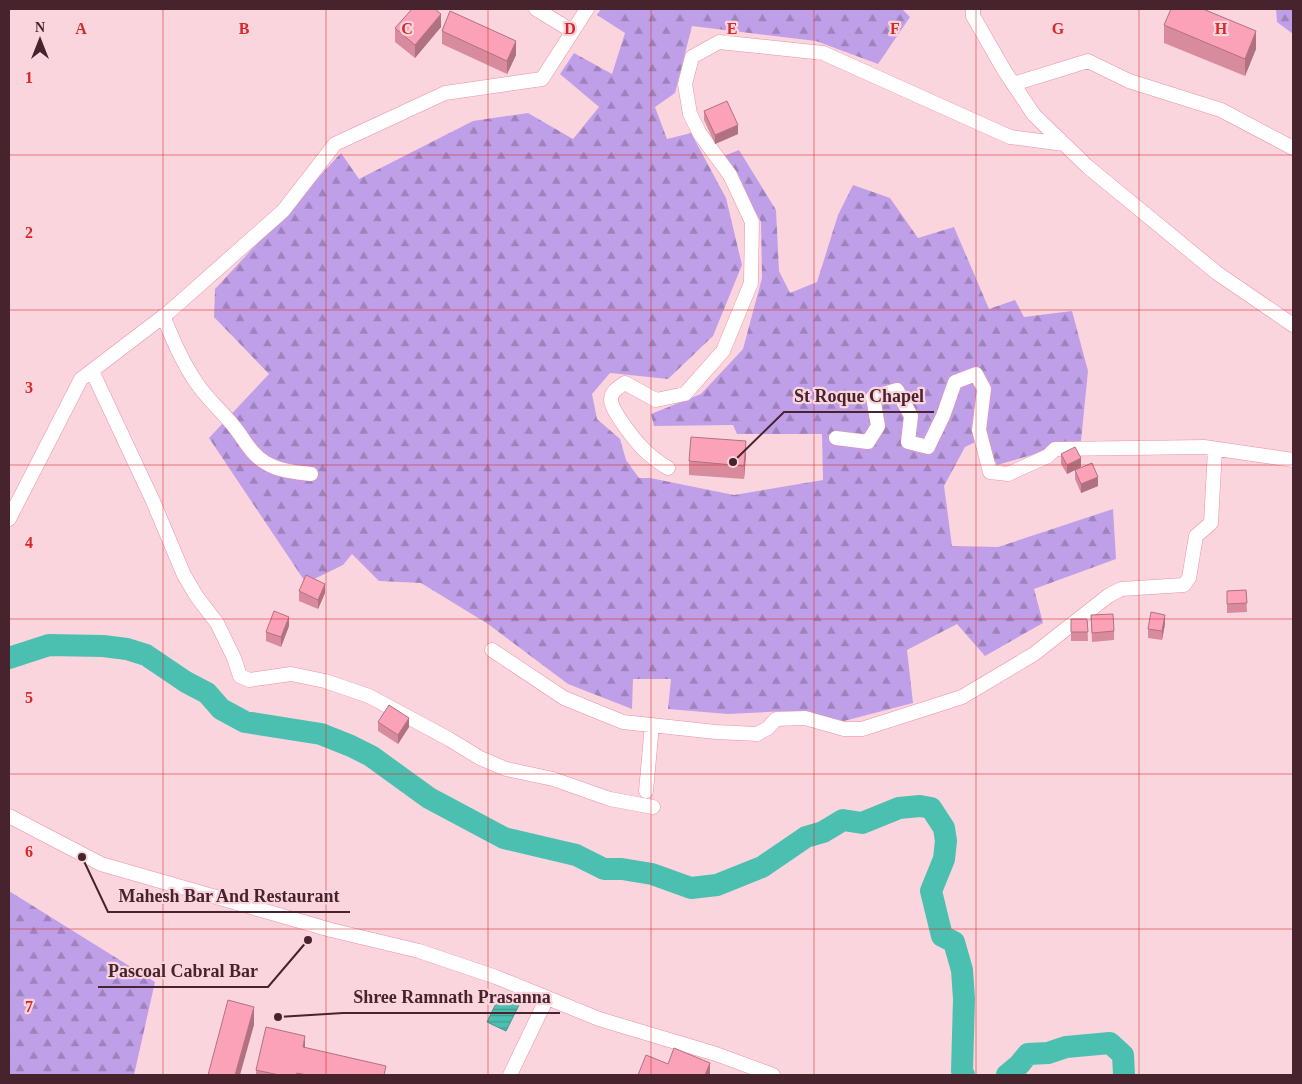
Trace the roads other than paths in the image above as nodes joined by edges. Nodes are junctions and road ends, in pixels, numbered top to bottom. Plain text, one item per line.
1 (536, 9) edge
2 (587, 9) edge
3 (973, 9) edge
4 (572, 31) junction
5 (1013, 84) junction
6 (1064, 144) junction
7 (1293, 148) edge
8 (163, 316) junction
9 (1293, 326) edge
10 (92, 370) junction
11 (836, 438) dead end
12 (1215, 449) junction
13 (1293, 460) edge
14 (668, 468) dead end
15 (311, 474) dead end
16 (9, 519) edge
17 (492, 650) dead end
18 (652, 725) junction
19 (646, 791) dead end
20 (653, 807) dead end
21 (9, 816) edge
22 (547, 998) junction
23 (510, 1075) edge
24 (773, 1075) edge

1 - 4 street
2 - 4 street
3 - 5 street
4 - 8 street
5 - 6 street
5 - 7 street
6 - 9 street
6 - 14 street
8 - 10 street
8 - 15 street
10 - 16 street
10 - 20 street
11 - 12 street
12 - 13 street
12 - 18 street
17 - 18 street
18 - 19 street
21 - 22 street
22 - 23 street
22 - 24 street

